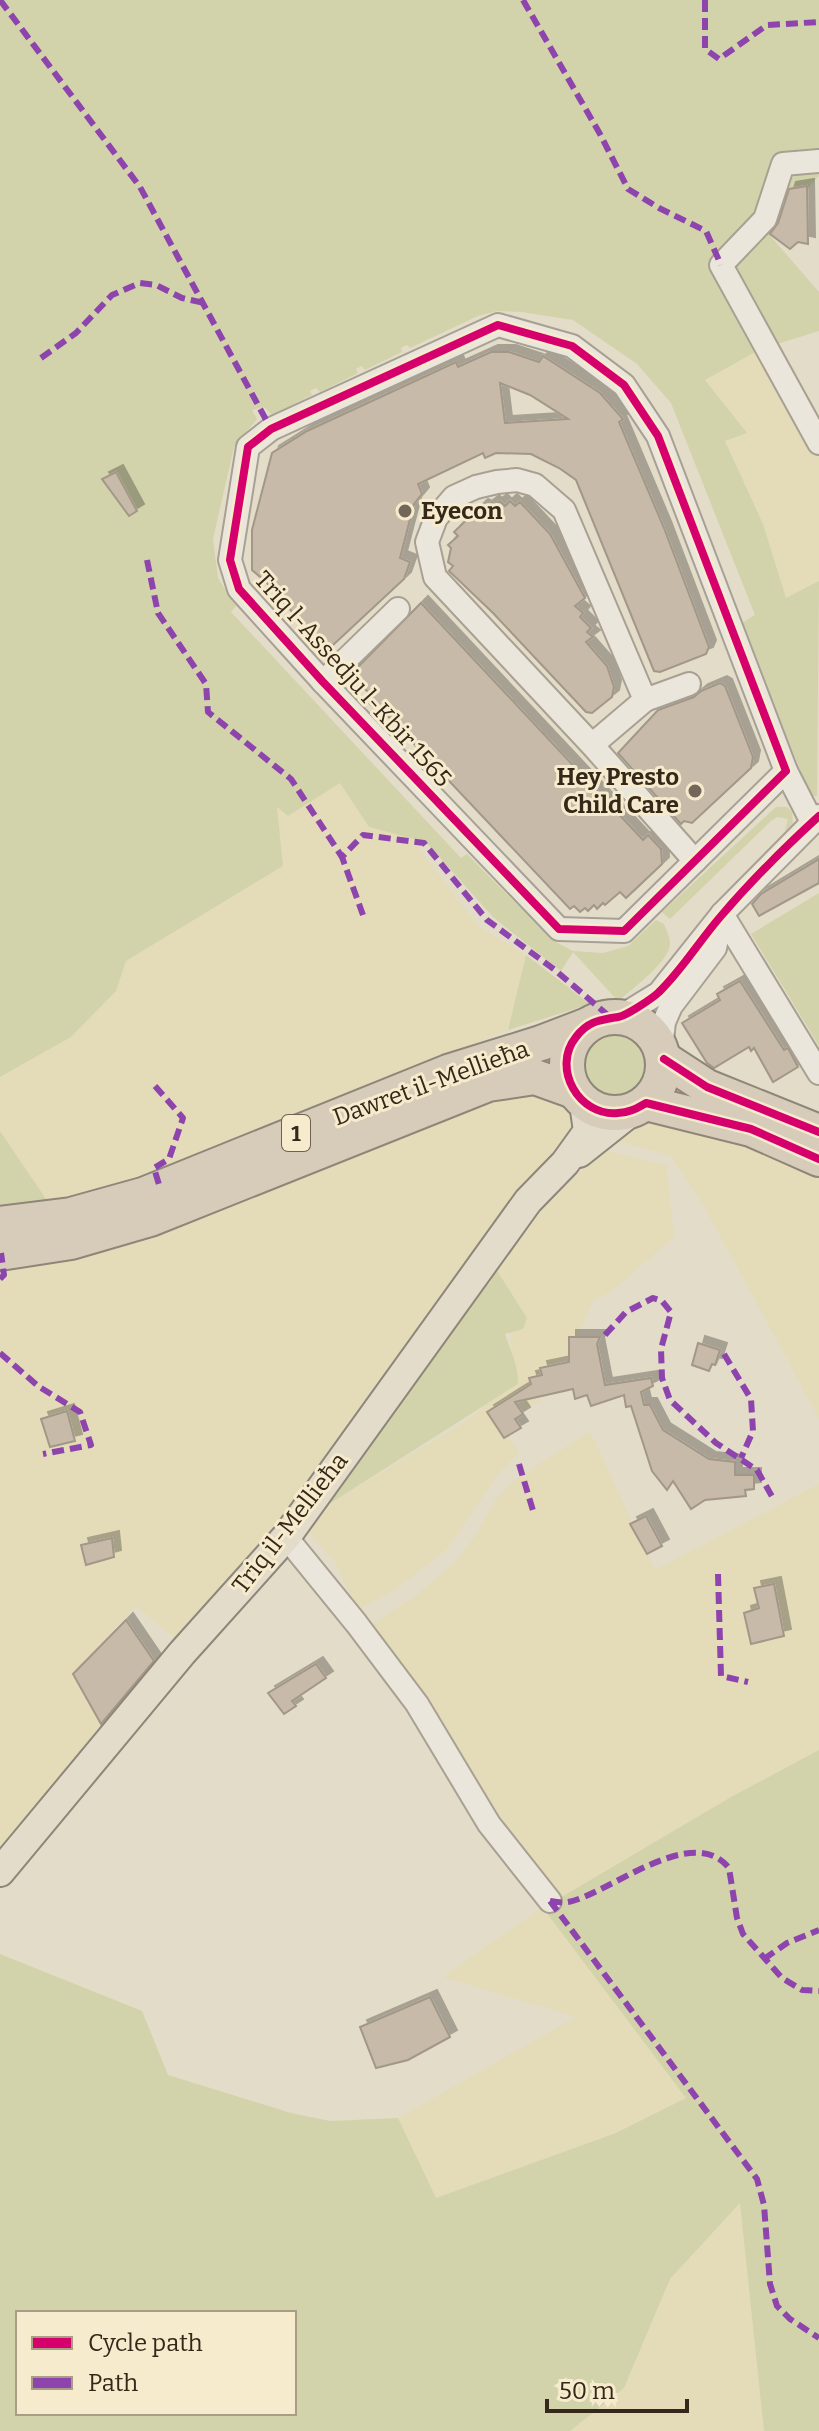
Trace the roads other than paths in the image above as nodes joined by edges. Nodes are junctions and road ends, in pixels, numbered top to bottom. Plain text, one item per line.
1 (819, 161) edge
2 (819, 443) edge
3 (398, 609) dead end
4 (323, 682) junction
5 (689, 684) dead end
6 (645, 700) junction
7 (592, 745) junction
8 (786, 771) junction
9 (816, 819) edge
10 (695, 861) junction
11 (722, 914) junction
12 (604, 1021) junction
13 (662, 1053) junction
14 (819, 1073) edge
15 (579, 1097) junction
16 (639, 1107) junction
17 (819, 1132) edge
18 (819, 1159) edge
19 (565, 1163) junction
20 (0, 1224) edge
21 (0, 1253) edge
22 (286, 1537) junction
23 (0, 1872) edge
24 (550, 1901) dead end

1 - 2 street
3 - 4 street
4 - 8 street, Triq l-Assedju l-Kbir 1565
4 - 10 street, Triq l-Assedju l-Kbir 1565
5 - 6 street
6 - 7 street
6 - 7 street
7 - 10 street
8 - 9 street, Triq l-Assedju l-Kbir 1565
8 - 10 street, Triq l-Assedju l-Kbir 1565
9 - 11 street
11 - 12 street
11 - 13 street
11 - 14 street
12 - 13 highway
12 - 15 highway
12 - 20 highway, Dawret il-Mellieħa / 1
13 - 16 highway
13 - 17 highway
15 - 16 highway
15 - 19 main road, Triq il-Mellieħa
15 - 21 highway, Dawret il-Mellieħa / 1
16 - 18 highway
16 - 19 main road, Triq il-Mellieħa
19 - 22 main road, Triq il-Mellieħa
22 - 23 main road, Triq il-Mellieħa
22 - 24 street

